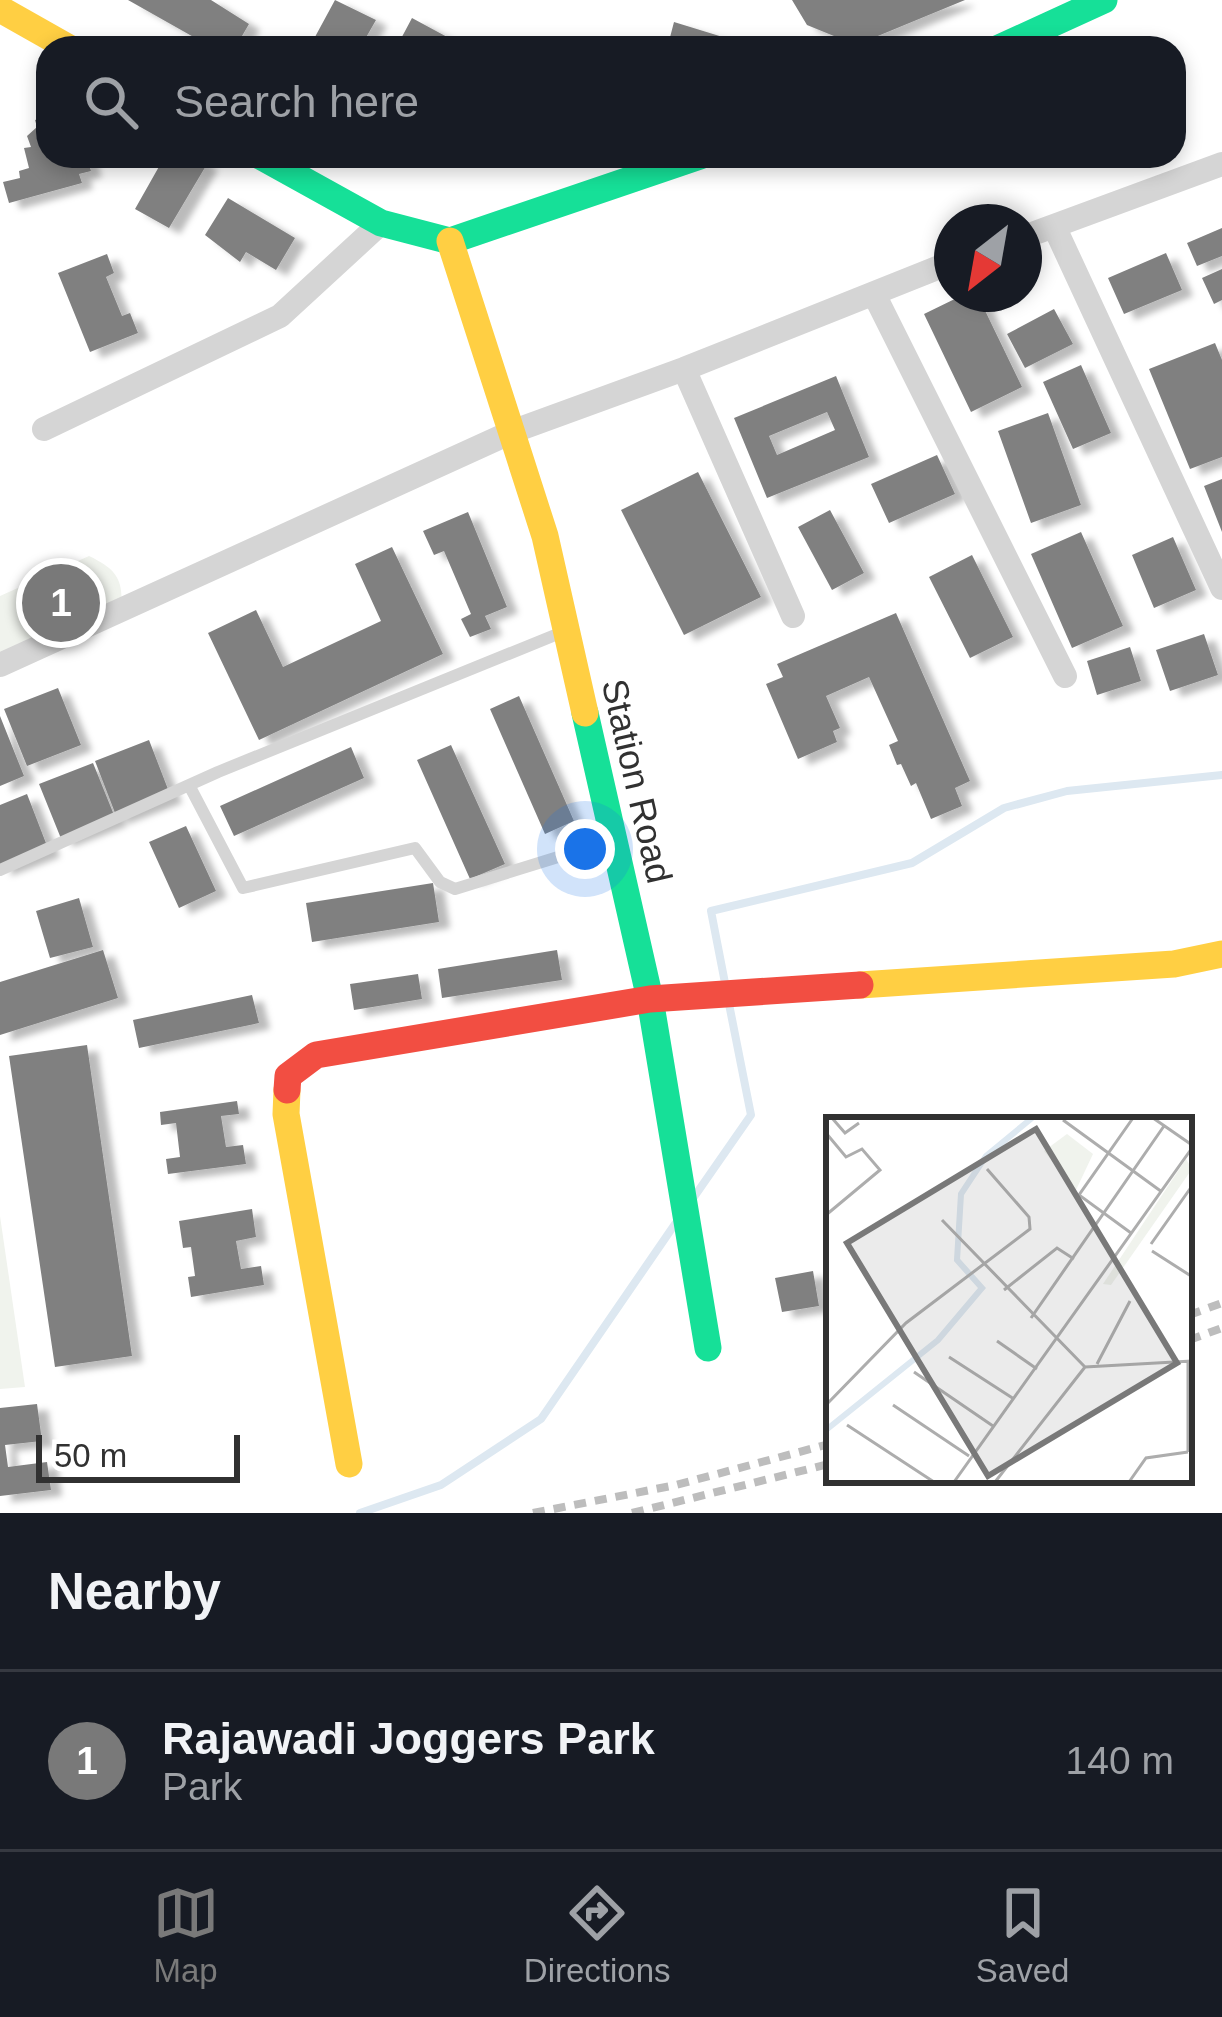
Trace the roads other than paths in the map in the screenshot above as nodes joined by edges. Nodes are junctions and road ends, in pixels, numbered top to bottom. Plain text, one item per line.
1 (1105, 0) edge
2 (0, 9) edge
3 (48, 36) edge
4 (1026, 36) edge
5 (1222, 164) edge
6 (282, 168) edge
7 (665, 168) edge
8 (381, 223) junction
9 (1054, 226) junction
10 (1042, 230) edge
11 (450, 241) junction
12 (934, 269) edge
13 (874, 293) junction
14 (684, 369) junction
15 (44, 429) dead end
16 (514, 431) junction
17 (1222, 588) edge
18 (793, 616) dead end
19 (566, 630) junction
20 (0, 665) edge
21 (1065, 676) dead end
22 (189, 785) junction
23 (614, 840) junction
24 (0, 870) edge
25 (1222, 954) edge
26 (650, 999) junction
27 (708, 1348) dead end
28 (349, 1464) dead end

1 - 4 street
2 - 3 street
5 - 9 street
6 - 8 street
7 - 11 street
8 - 11 street
8 - 15 street
9 - 10 street
9 - 17 street
11 - 16 street, Station Road
12 - 13 street
13 - 14 street
13 - 21 street
14 - 16 street
14 - 18 street
16 - 19 street, Station Road
16 - 20 street
19 - 22 lane
19 - 23 street, Station Road
22 - 23 lane
22 - 24 lane
23 - 26 street, Station Road
25 - 26 street
26 - 27 street, Station Road
26 - 28 street

